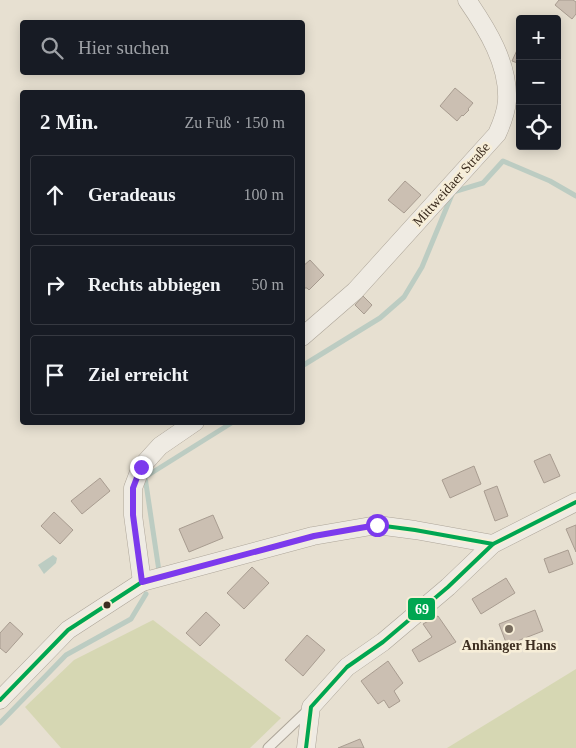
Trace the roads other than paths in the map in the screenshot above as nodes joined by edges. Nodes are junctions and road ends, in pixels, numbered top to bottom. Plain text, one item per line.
1 (466, 0) edge
2 (305, 334) edge
3 (191, 425) edge
4 (576, 502) edge
5 (492, 544) junction
6 (142, 582) junction
7 (0, 700) edge
8 (311, 707) junction
9 (268, 748) edge
10 (306, 748) edge

1 - 2 street, Mittweidaer Straße
3 - 6 street
4 - 5 street
5 - 6 street
5 - 8 street
6 - 7 street
8 - 9 lane
8 - 10 street

